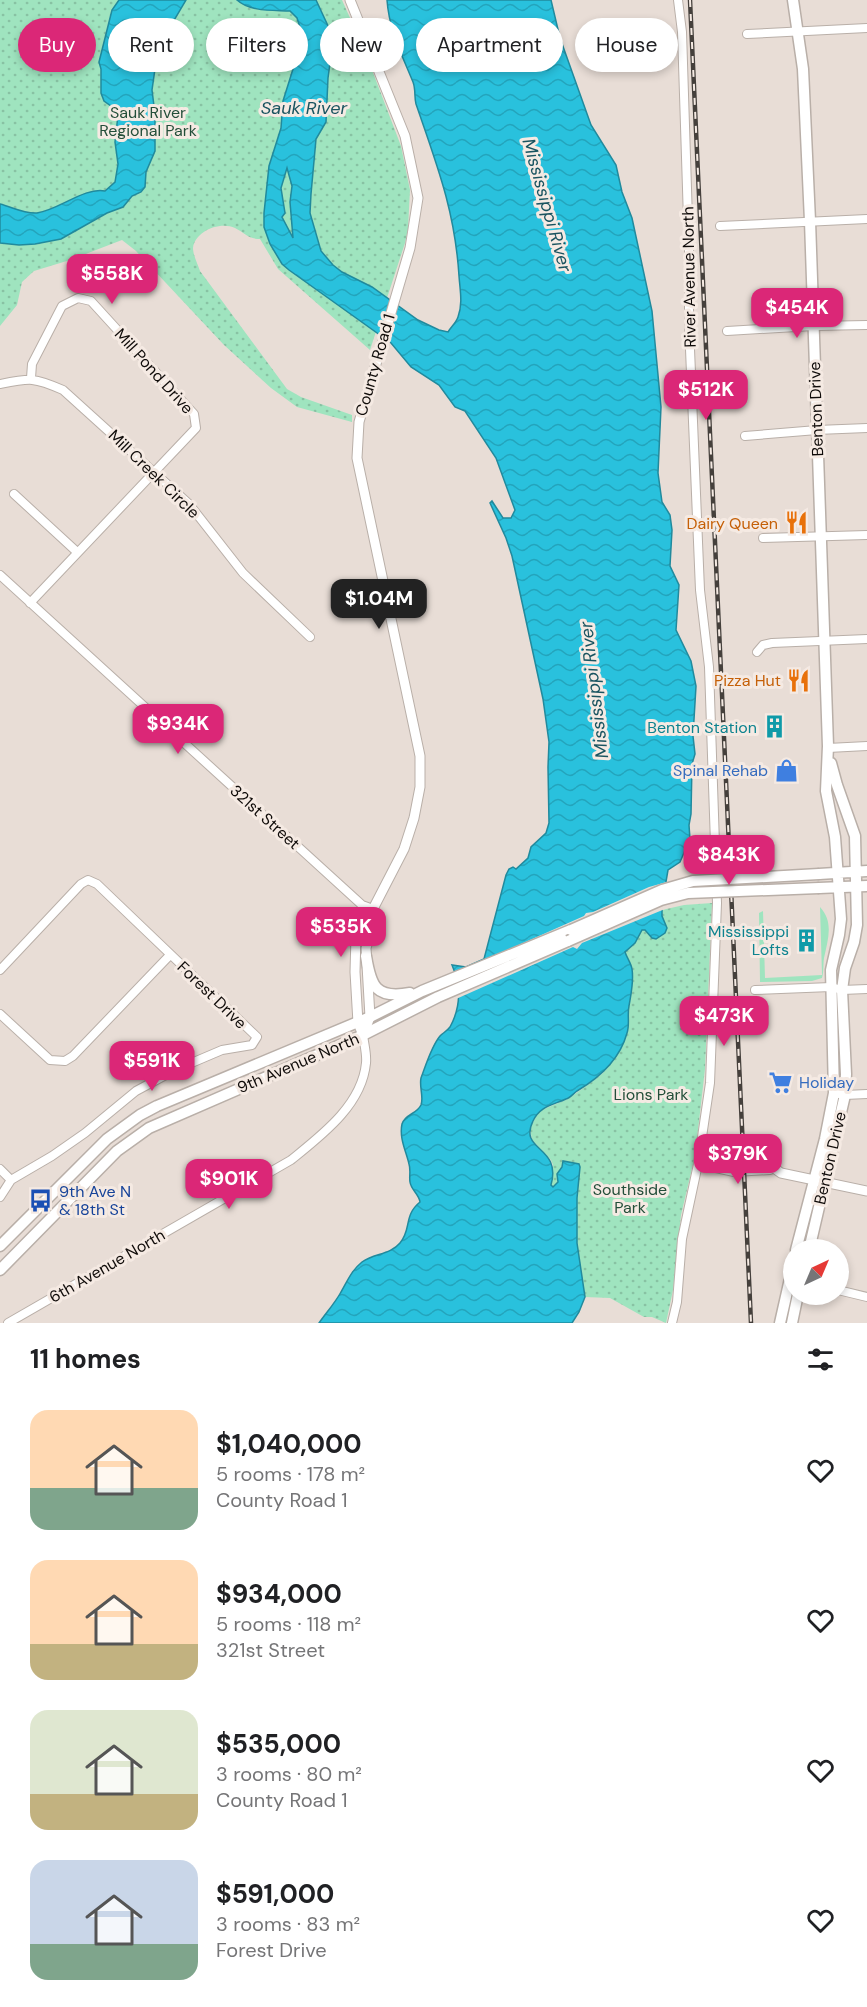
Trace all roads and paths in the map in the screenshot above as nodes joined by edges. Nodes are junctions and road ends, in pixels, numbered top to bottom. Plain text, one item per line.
1 (350, 0) edge
2 (678, 0) edge
3 (794, 0) edge
4 (867, 28) edge
5 (798, 30) junction
6 (747, 34) dead end
7 (867, 219) edge
8 (810, 220) junction
9 (720, 225) dead end
10 (867, 325) edge
11 (813, 326) junction
12 (728, 331) dead end
13 (31, 378) junction
14 (0, 384) edge
15 (867, 428) edge
16 (817, 430) junction
17 (745, 436) dead end
18 (153, 472) junction
19 (14, 494) dead end
20 (867, 535) edge
21 (820, 537) junction
22 (763, 538) dead end
23 (77, 552) junction
24 (0, 575) edge
25 (30, 603) junction
26 (310, 637) dead end
27 (867, 639) edge
28 (824, 641) junction
29 (757, 652) dead end
30 (867, 746) edge
31 (828, 747) junction
32 (861, 871) edge
33 (837, 872) junction
34 (861, 886) edge
35 (839, 887) junction
36 (373, 909) junction
37 (170, 955) junction
38 (366, 956) junction
39 (0, 970) edge
40 (836, 989) junction
41 (867, 989) edge
42 (754, 990) dead end
43 (422, 991) junction
44 (0, 1014) edge
45 (370, 1017) junction
46 (358, 1023) junction
47 (363, 1035) junction
48 (839, 1094) junction
49 (867, 1094) edge
50 (698, 1164) junction
51 (774, 1168) joint
52 (0, 1169) edge
53 (11, 1180) junction
54 (819, 1181) junction
55 (867, 1191) edge
56 (0, 1197) edge
57 (800, 1239) edge
58 (811, 1239) edge
59 (0, 1246) edge
60 (0, 1270) edge
61 (849, 1293) edge
62 (867, 1297) edge
63 (784, 1305) edge
64 (796, 1305) edge
65 (8, 1323) edge
66 (672, 1323) edge
67 (780, 1323) edge
68 (792, 1323) edge

1 - 36 street, County Road 1
2 - 50 street, River Avenue North
3 - 5 main road, Benton Drive
4 - 5 street
5 - 6 street
5 - 8 main road, Benton Drive
7 - 8 street
8 - 9 street
8 - 11 main road, Benton Drive
10 - 11 street
11 - 12 street
11 - 16 main road, Benton Drive
13 - 14 street
13 - 18 street, Mill Creek Circle
13 - 18 street, Mill Pond Drive
15 - 16 street
16 - 17 street
16 - 21 main road, Benton Drive
18 - 23 street, Mill Pond Drive
18 - 26 street, Mill Creek Circle
19 - 23 street
20 - 21 street
21 - 22 street
21 - 28 main road, Benton Drive
23 - 25 street, Mill Pond Drive
24 - 25 street, 321st Street
25 - 36 street, 321st Street
27 - 28 street
28 - 29 street
28 - 31 main road, Benton Drive
30 - 31 street
31 - 32 main road, Benton Drive
31 - 33 main road, Benton Drive
32 - 33 main road, 9th Avenue North
32 - 34 main road, Benton Drive
33 - 35 main road, Benton Drive
33 - 43 main road, 9th Avenue North, bridge
34 - 35 main road, 9th Avenue North
34 - 40 main road, Benton Drive
35 - 40 main road, Benton Drive
35 - 47 main road, 9th Avenue North, bridge
36 - 38 street, County Road 1
36 - 46 street, County Road 1
37 - 39 street, Forest Drive
37 - 44 street
37 - 53 street, Forest Drive
38 - 43 main road
38 - 45 street, County Road 1
40 - 41 street
40 - 42 street
40 - 48 main road, Benton Drive
43 - 45 main road, 9th Avenue North
45 - 46 main road, 9th Avenue North
45 - 47 street
46 - 47 street
46 - 59 main road, 9th Avenue North
47 - 60 main road, 9th Avenue North
47 - 65 street, 6th Avenue North
48 - 49 street
48 - 54 main road, Benton Drive
50 - 51 street
50 - 66 street, River Avenue North
51 - 54 street
52 - 53 street
53 - 56 street
54 - 55 street
54 - 57 main road, Benton Drive
54 - 58 main road, Benton Drive
61 - 62 street
63 - 67 main road
64 - 68 main road

